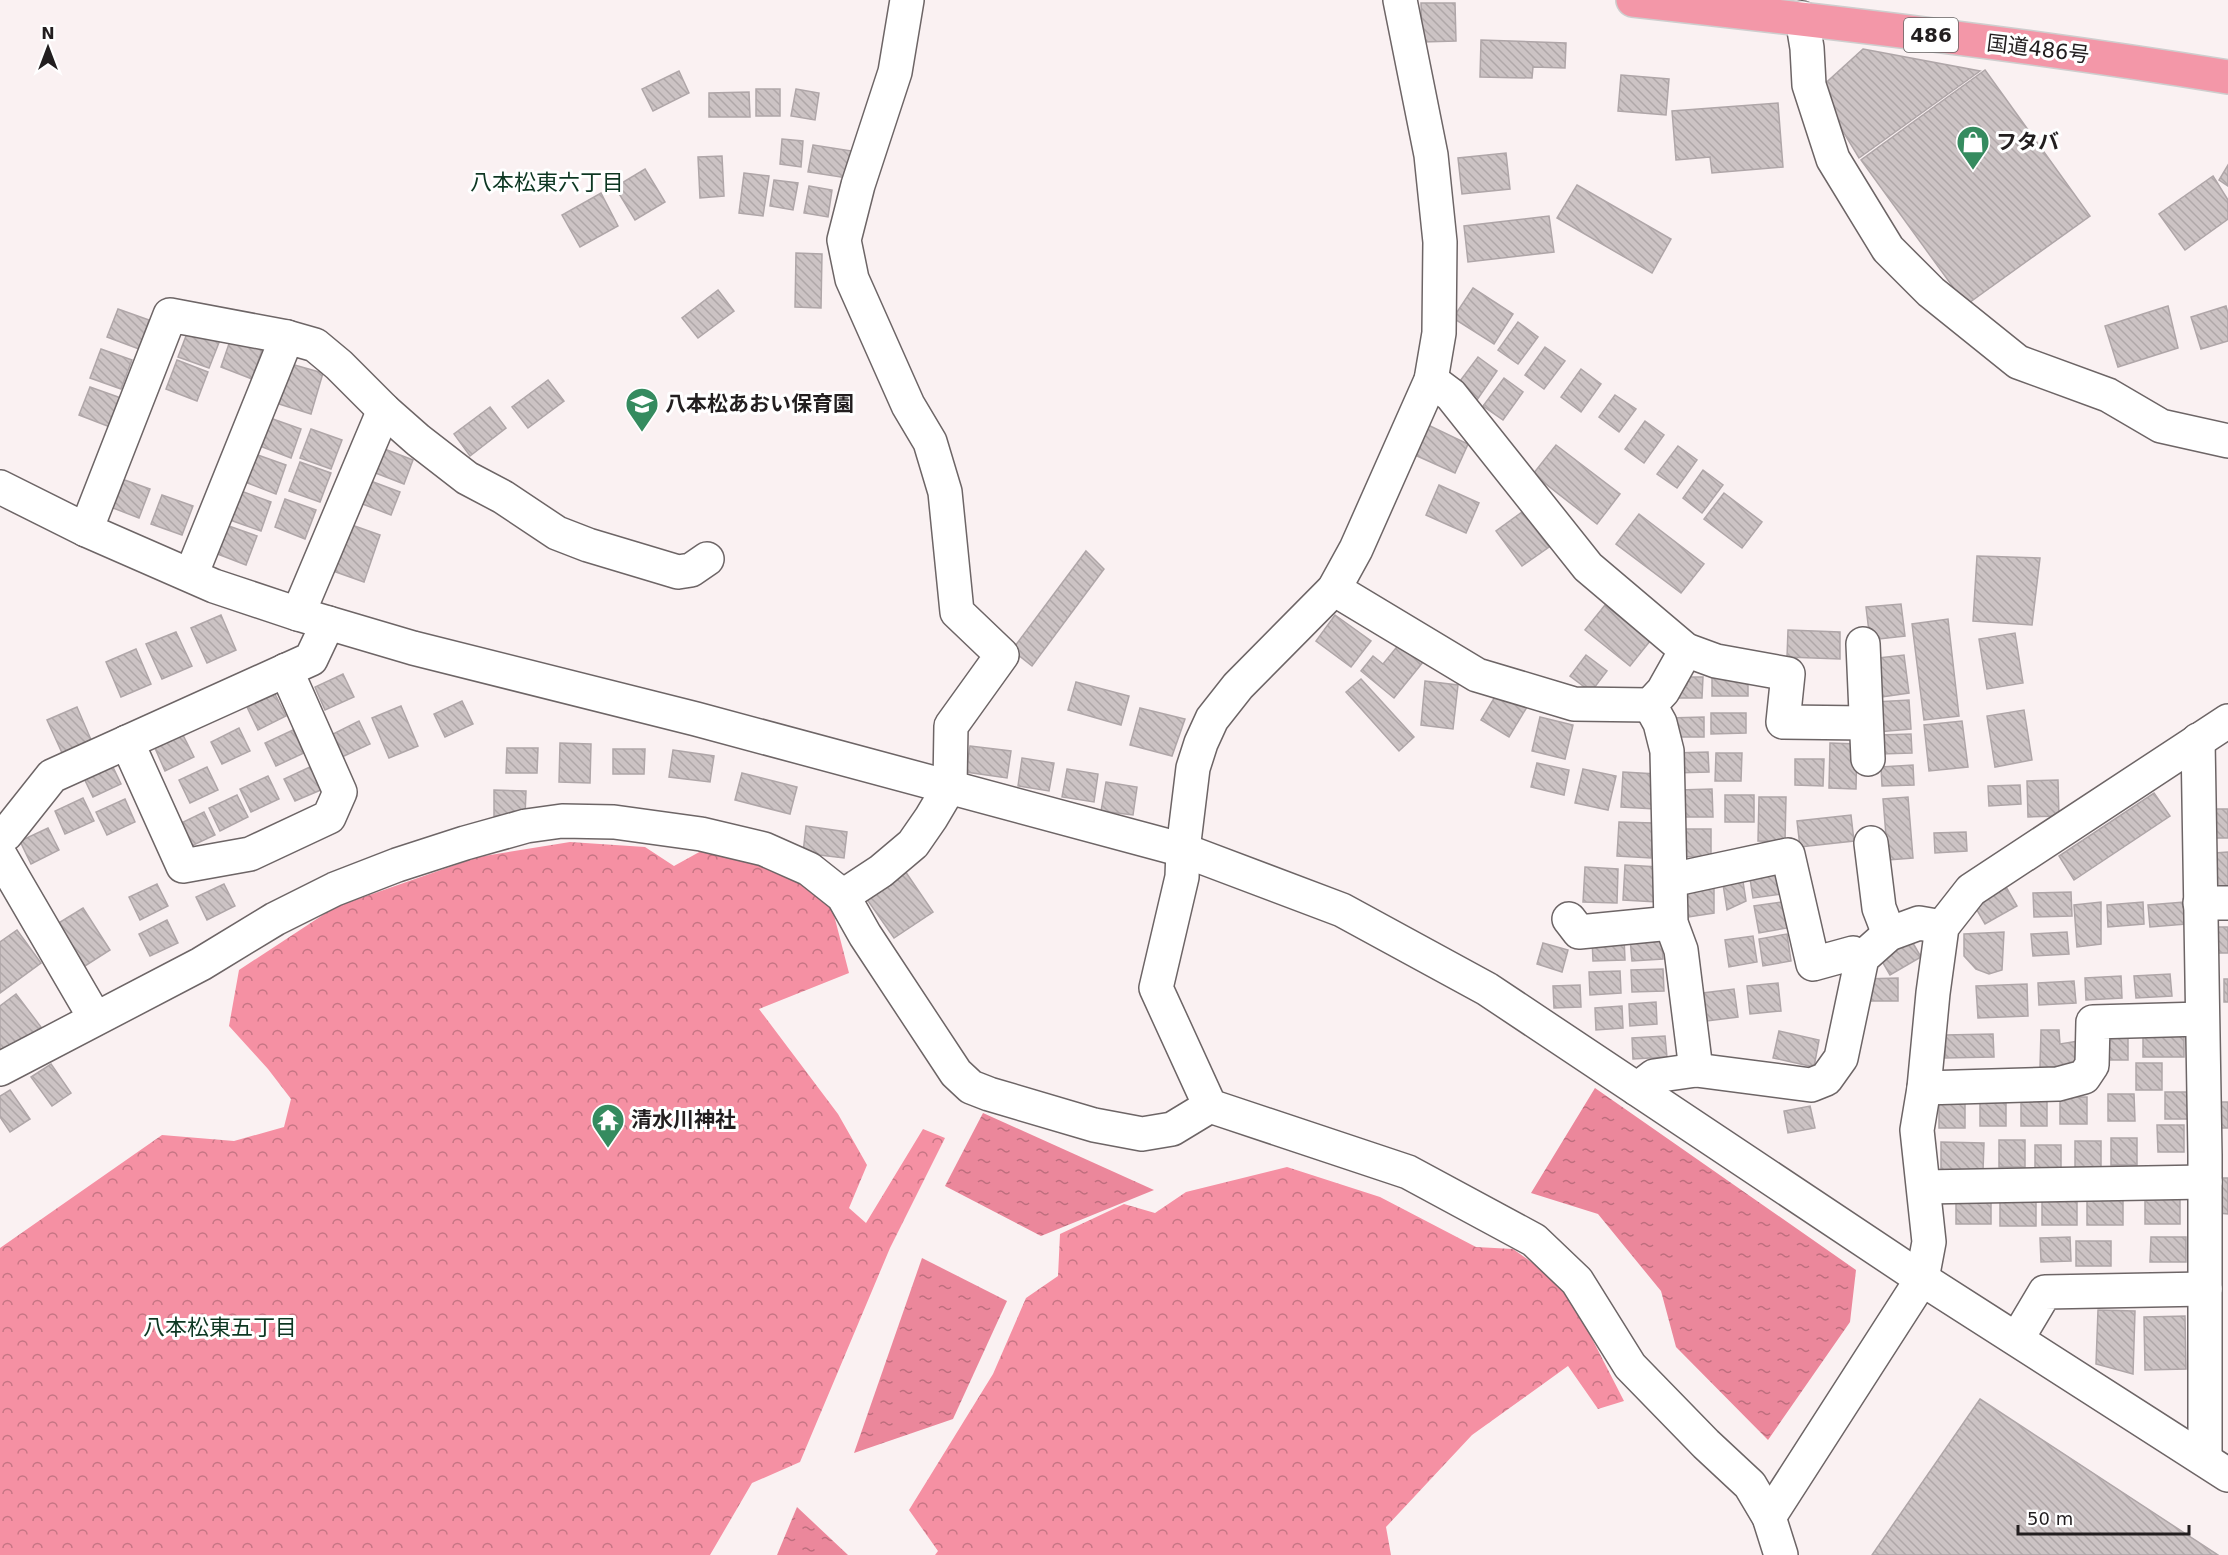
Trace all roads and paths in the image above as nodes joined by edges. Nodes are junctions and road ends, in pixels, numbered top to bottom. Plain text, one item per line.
1 (908, 0) edge
2 (1400, 0) edge
3 (1633, 0) edge
4 (1802, 18) junction
5 (2228, 77) edge
6 (287, 337) junction
7 (1431, 380) junction
8 (384, 410) junction
9 (2228, 413) edge
10 (2228, 419) edge
11 (2228, 441) edge
12 (0, 487) edge
13 (86, 530) junction
14 (707, 559) dead end
15 (191, 575) junction
16 (1334, 590) junction
17 (313, 618) junction
18 (1863, 644) dead end
19 (1686, 650) junction
20 (286, 670) junction
21 (1650, 705) junction
22 (2228, 721) edge
23 (1866, 723) junction
24 (2198, 740) junction
25 (127, 741) junction
26 (1868, 759) dead end
27 (950, 786) junction
28 (0, 838) edge
29 (1871, 843) dead end
30 (1183, 850) junction
31 (0, 855) edge
32 (1671, 880) junction
33 (843, 896) junction
34 (2214, 903) edge
35 (1569, 919) dead end
36 (1671, 923) junction
37 (1942, 927) junction
38 (1889, 934) junction
39 (1862, 958) junction
40 (95, 1018) junction
41 (2211, 1033) edge
42 (0, 1069) edge
43 (1696, 1070) junction
44 (1924, 1088) junction
45 (1637, 1089) junction
46 (1210, 1106) junction
47 (2213, 1164) edge
48 (1924, 1187) junction
49 (1922, 1279) junction
50 (2205, 1289) junction
51 (2016, 1339) junction
52 (2217, 1394) edge
53 (2217, 1467) edge
54 (1769, 1517) junction
55 (1781, 1555) edge

1 - 27 street
2 - 7 street
3 - 4 highway, 国道486号 / 486
4 - 5 highway, 国道486号 / 486
4 - 11 street
6 - 8 street
6 - 13 street
6 - 15 street
7 - 16 street
7 - 19 street
8 - 14 street
8 - 17 street
9 - 10 street
12 - 13 street
13 - 15 street
15 - 17 street
16 - 21 street
16 - 30 street
17 - 20 street
17 - 27 street
18 - 23 street
19 - 21 street
19 - 23 street
20 - 25 street
20 - 25 street
21 - 32 street
22 - 24 street
23 - 26 street
24 - 34 street
24 - 37 street
25 - 28 street
27 - 30 street
27 - 33 street
29 - 38 street
30 - 45 street
30 - 46 street
31 - 40 street
32 - 36 street
32 - 39 street
33 - 40 street
33 - 46 street
34 - 41 street
35 - 36 street
36 - 43 street
37 - 38 street
37 - 44 street
38 - 39 street
39 - 43 street
40 - 42 street
41 - 44 street
41 - 47 street
43 - 45 street
44 - 48 street
45 - 49 street
46 - 54 street
47 - 48 street
47 - 50 street
48 - 49 street
49 - 51 street
49 - 54 street
50 - 51 street
50 - 52 street
51 - 53 street
52 - 53 street
54 - 55 street

